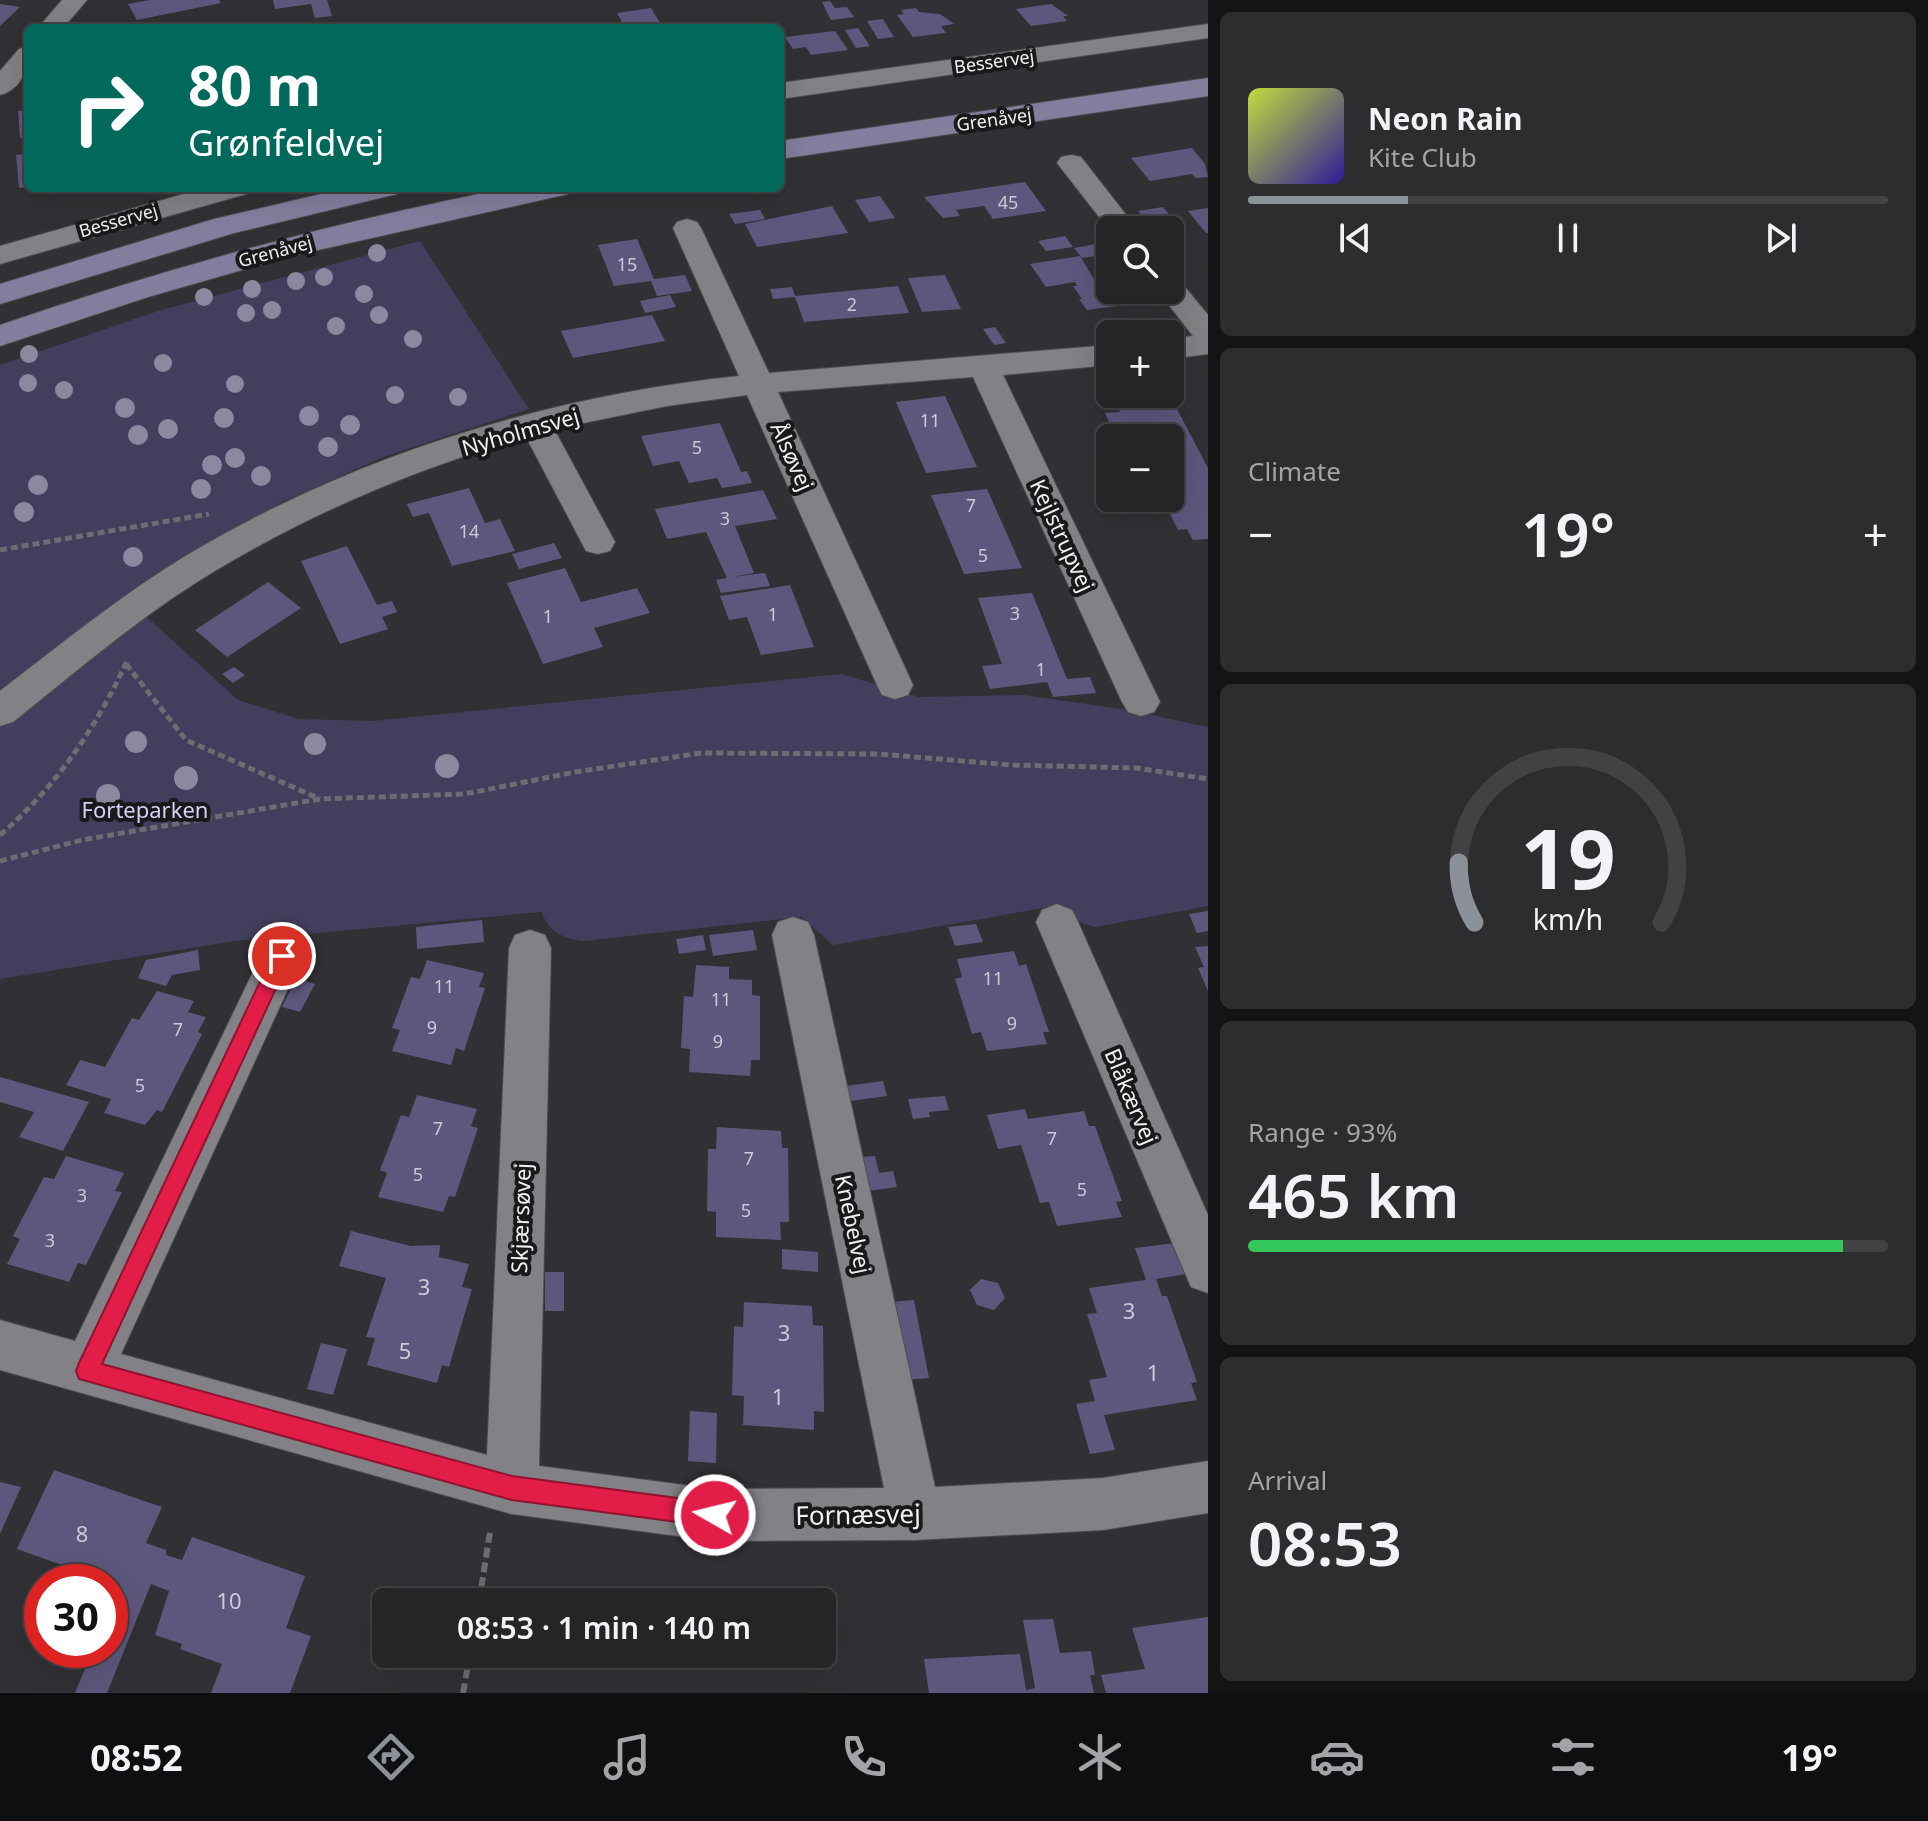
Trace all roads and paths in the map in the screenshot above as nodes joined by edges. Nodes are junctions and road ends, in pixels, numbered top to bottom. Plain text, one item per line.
1 (75, 0) edge
2 (54, 24) edge
3 (1208, 31) edge
4 (24, 59) edge
5 (1208, 60) edge
6 (0, 87) edge
7 (1208, 87) edge
8 (784, 90) edge
9 (811, 118) dead end
10 (784, 149) edge
11 (1071, 163) dead end
12 (222, 192) edge
13 (369, 192) edge
14 (538, 192) edge
15 (1113, 216) edge
16 (687, 228) dead end
17 (0, 255) edge
18 (0, 294) edge
19 (1183, 304) edge
20 (1208, 335) edge
21 (0, 336) edge
22 (1208, 344) edge
23 (1184, 347) edge
24 (1096, 356) edge
25 (984, 367) junction
26 (761, 384) junction
27 (536, 425) junction
28 (214, 513) dead end
29 (598, 542) dead end
30 (0, 550) edge
31 (150, 596) junction
32 (126, 664) junction
33 (895, 685) dead end
34 (1141, 702) dead end
35 (0, 712) edge
36 (1208, 779) edge
37 (320, 799) junction
38 (0, 835) edge
39 (0, 861) edge
40 (1057, 922) dead end
41 (793, 935) dead end
42 (530, 948) dead end
43 (282, 956) dead end
44 (1208, 1270) edge
45 (0, 1345) edge
46 (87, 1371) junction
47 (505, 1486) junction
48 (1208, 1487) edge
49 (915, 1514) junction
50 (482, 1588) edge
51 (467, 1668) edge
52 (463, 1693) edge

1 - 2 street
3 - 8 street, Besservej
4 - 6 street
5 - 9 main road, Grenåvej
7 - 10 main road, Grenåvej
11 - 15 street
12 - 17 street, Besservej
13 - 18 main road, Grenåvej
14 - 21 main road, Grenåvej
16 - 26 street, Ålsøvej
19 - 20 street
22 - 23 street
24 - 25 street, Nyholmsvej
25 - 26 street, Nyholmsvej
25 - 34 street, Kejlstrupvej
26 - 27 street, Nyholmsvej
26 - 33 street, Ålsøvej
27 - 29 street
27 - 31 street, Nyholmsvej
28 - 30 path
31 - 32 path
31 - 35 street, Nyholmsvej
32 - 37 path
32 - 38 path
36 - 37 path
37 - 39 path
40 - 44 street, Blåkærvej
41 - 49 street, Knebelvej
42 - 47 street, Skjærsøvej
43 - 46 street
45 - 46 street, Fornæsvej
46 - 47 street, Fornæsvej
47 - 49 street, Fornæsvej
47 - 50 path
48 - 49 street, Fornæsvej
51 - 52 path

